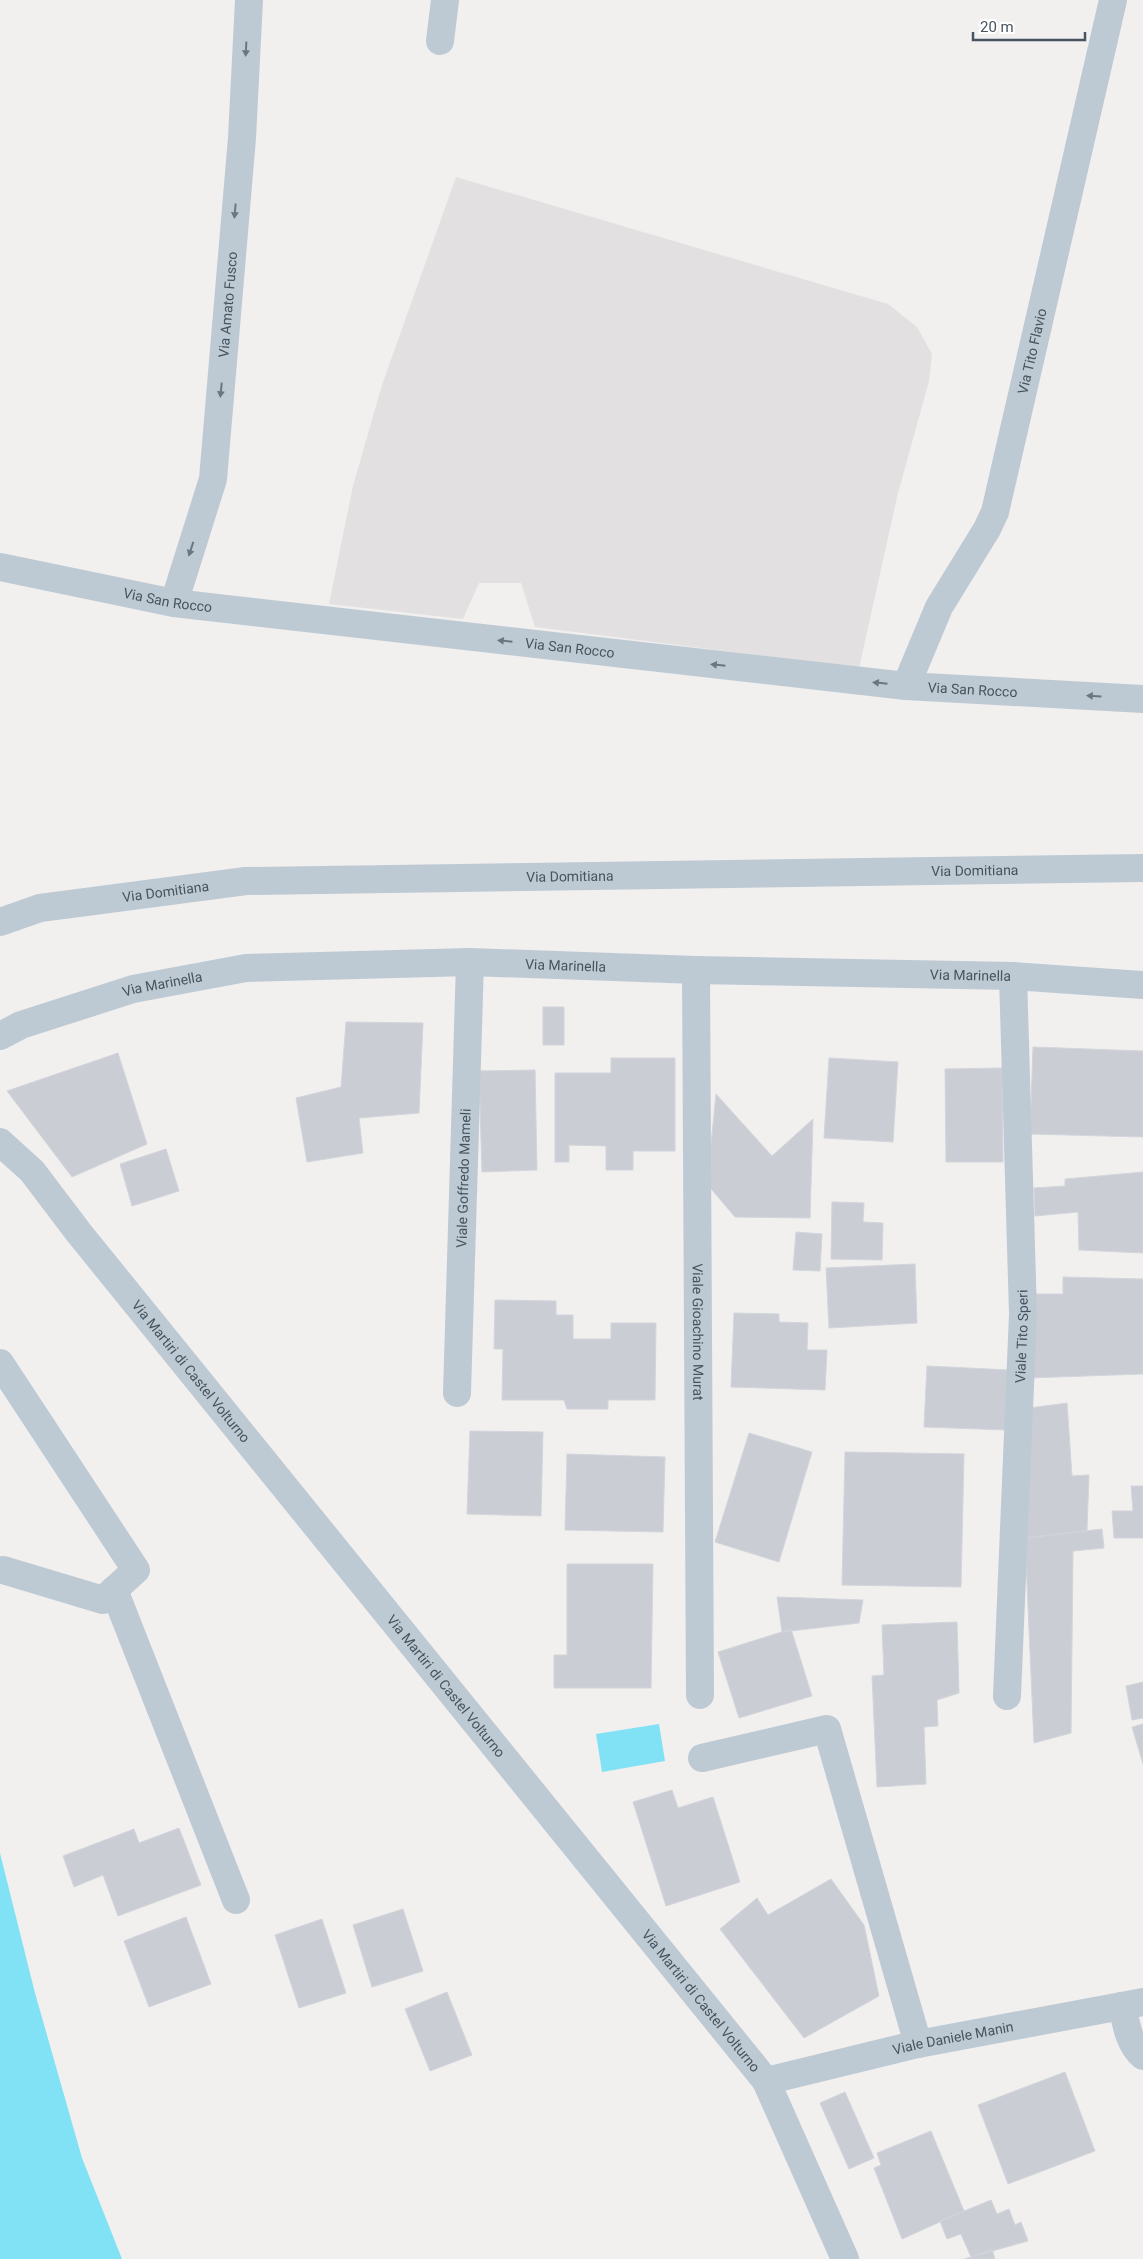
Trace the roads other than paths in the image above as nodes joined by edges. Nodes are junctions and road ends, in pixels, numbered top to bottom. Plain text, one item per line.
1 (250, 0) edge
2 (445, 0) edge
3 (1113, 0) edge
4 (440, 40) dead end
5 (0, 567) edge
6 (174, 604) junction
7 (906, 686) junction
8 (1143, 699) edge
9 (1143, 868) edge
10 (0, 922) edge
11 (470, 962) junction
12 (696, 970) junction
13 (1013, 976) junction
14 (1143, 985) edge
15 (0, 1036) edge
16 (0, 1142) edge
17 (0, 1363) edge
18 (457, 1393) dead end
19 (3, 1570) dead end
20 (114, 1590) junction
21 (700, 1695) dead end
22 (1007, 1696) dead end
23 (702, 1758) dead end
24 (236, 1900) dead end
25 (1132, 2004) edge
26 (918, 2044) junction
27 (1143, 2056) edge
28 (766, 2081) junction
29 (845, 2259) edge

1 -> 6 street, Via Amato Fusco
2 - 4 street
3 - 7 street, Via Tito Flavio
5 - 6 street, Via San Rocco
7 -> 6 street, Via San Rocco
8 -> 7 street, Via San Rocco
9 - 10 street, Via Domitiana
11 - 12 street, Via Marinella
11 - 15 street, Via Marinella
11 - 18 street, Viale Goffredo Mameli
12 - 13 street, Via Marinella
12 - 21 street, Viale Gioachino Murat
13 - 14 street, Via Marinella
13 - 22 street, Viale Tito Speri
16 - 28 street, Via Martiri di Castel Volturno
17 - 20 street
19 - 20 street
20 - 24 street
23 - 26 street
25 - 26 street, Viale Daniele Manin
25 - 27 street
26 - 28 street, Viale Daniele Manin
28 - 29 street, Via Martiri di Castel Volturno

